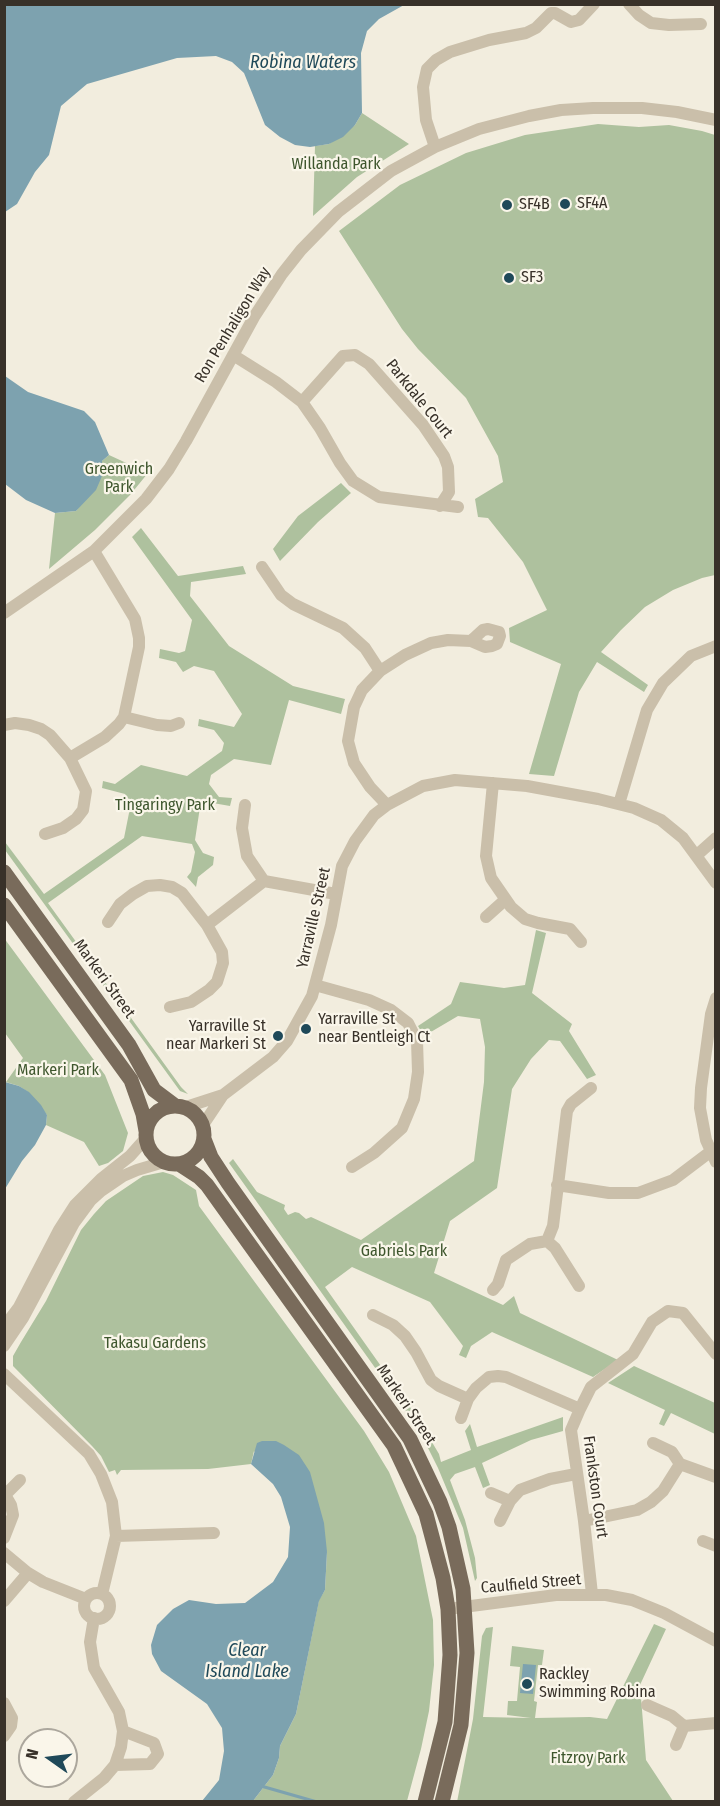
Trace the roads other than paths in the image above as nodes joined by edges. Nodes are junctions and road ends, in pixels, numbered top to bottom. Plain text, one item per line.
1 (594, 4) edge
2 (629, 4) edge
3 (701, 24) dead end
4 (716, 120) edge
5 (435, 147) junction
6 (233, 355) junction
7 (302, 402) junction
8 (440, 506) junction
9 (458, 507) dead end
10 (94, 551) junction
11 (262, 567) dead end
12 (4, 613) edge
13 (471, 641) dead end
14 (716, 646) edge
15 (380, 671) junction
16 (124, 717) junction
17 (179, 723) dead end
18 (4, 725) edge
19 (70, 758) junction
20 (493, 783) junction
21 (619, 804) junction
22 (387, 805) junction
23 (245, 806) dead end
24 (45, 834) dead end
25 (716, 838) edge
26 (697, 855) junction
27 (4, 872) edge
28 (264, 881) junction
29 (716, 883) edge
30 (336, 894) junction
31 (505, 900) junction
32 (4, 905) edge
33 (486, 916) dead end
34 (108, 922) dead end
35 (207, 925) junction
36 (581, 942) dead end
37 (315, 985) junction
38 (716, 998) edge
39 (170, 1007) dead end
40 (591, 1088) dead end
41 (223, 1095) junction
42 (180, 1106) junction
43 (204, 1132) junction
44 (146, 1135) junction
45 (713, 1157) edge
46 (172, 1163) junction
47 (352, 1167) dead end
48 (557, 1185) junction
49 (547, 1240) junction
50 (579, 1286) dead end
51 (493, 1290) dead end
52 (373, 1315) dead end
53 (4, 1327) edge
54 (4, 1346) edge
55 (716, 1353) edge
56 (4, 1374) edge
57 (468, 1399) junction
58 (580, 1409) junction
59 (461, 1418) dead end
60 (653, 1443) dead end
61 (680, 1464) junction
62 (576, 1474) junction
63 (716, 1477) edge
64 (20, 1480) dead end
65 (491, 1493) dead end
66 (5, 1494) edge
67 (510, 1501) junction
68 (500, 1521) dead end
69 (584, 1521) junction
70 (214, 1533) dead end
71 (116, 1536) junction
72 (4, 1538) edge
73 (703, 1541) dead end
74 (716, 1546) edge
75 (4, 1553) edge
76 (28, 1573) junction
77 (102, 1594) junction
78 (592, 1594) junction
79 (86, 1599) junction
80 (4, 1601) edge
81 (465, 1607) junction
82 (448, 1609) junction
83 (94, 1618) junction
84 (716, 1641) edge
85 (4, 1703) edge
86 (647, 1705) dead end
87 (716, 1723) edge
88 (684, 1726) junction
89 (123, 1731) junction
90 (4, 1736) edge
91 (676, 1745) dead end
92 (115, 1765) junction
93 (74, 1802) edge
94 (424, 1802) edge
95 (442, 1802) edge

1 - 5 street
2 - 3 street
4 - 5 street, Ron Penhaligon Way
5 - 6 street, Ron Penhaligon Way
6 - 7 street
6 - 10 street, Ron Penhaligon Way
7 - 8 street
7 - 8 street, Parkdale Court
8 - 9 street
10 - 12 street, Ron Penhaligon Way
10 - 16 street
11 - 15 street
13 - 15 street
14 - 21 street
15 - 22 street
16 - 17 street
16 - 19 street
18 - 19 street
19 - 24 street
20 - 21 street, Yarraville Street
20 - 22 street, Yarraville Street
20 - 31 street
21 - 26 street, Yarraville Street
22 - 30 street, Yarraville Street
23 - 28 street
25 - 26 street
26 - 29 street, Yarraville Street
27 - 42 main road, Markeri Street
28 - 30 street
28 - 35 street
30 - 37 street, Yarraville Street
31 - 33 street
31 - 36 street
32 - 44 main road
34 - 35 street
35 - 39 street
37 - 41 street, Yarraville Street
37 - 47 street
38 - 45 street
40 - 48 street
41 - 42 street, Yarraville Street
41 - 43 street
42 - 43 main road
42 - 44 main road
43 - 46 main road
43 - 81 main road, Markeri Street
44 - 46 main road
44 - 53 street
45 - 48 street
46 - 54 street
46 - 82 main road, Markeri Street
48 - 49 street
49 - 50 street
49 - 51 street
52 - 57 street
55 - 58 street, Frankston Court
56 - 71 street
57 - 58 street
57 - 59 street
58 - 62 street, Frankston Court
60 - 61 street
61 - 63 street
61 - 69 street
62 - 67 street
62 - 69 street, Frankston Court
64 - 66 street
65 - 67 street
66 - 72 street
67 - 68 street
69 - 78 street, Frankston Court
70 - 71 street
71 - 77 street
73 - 74 street
75 - 76 street
76 - 79 street
76 - 80 street
77 - 79 street
77 - 83 street
78 - 81 street, Caulfield Street
78 - 84 street, Caulfield Street
79 - 83 street
81 - 82 street, Caulfield Street
81 - 95 main road, Markeri Street
82 - 94 main road, Markeri Street
83 - 89 street
85 - 90 street
86 - 88 street
87 - 88 street
88 - 91 street
89 - 92 street
89 - 92 street
92 - 93 street

